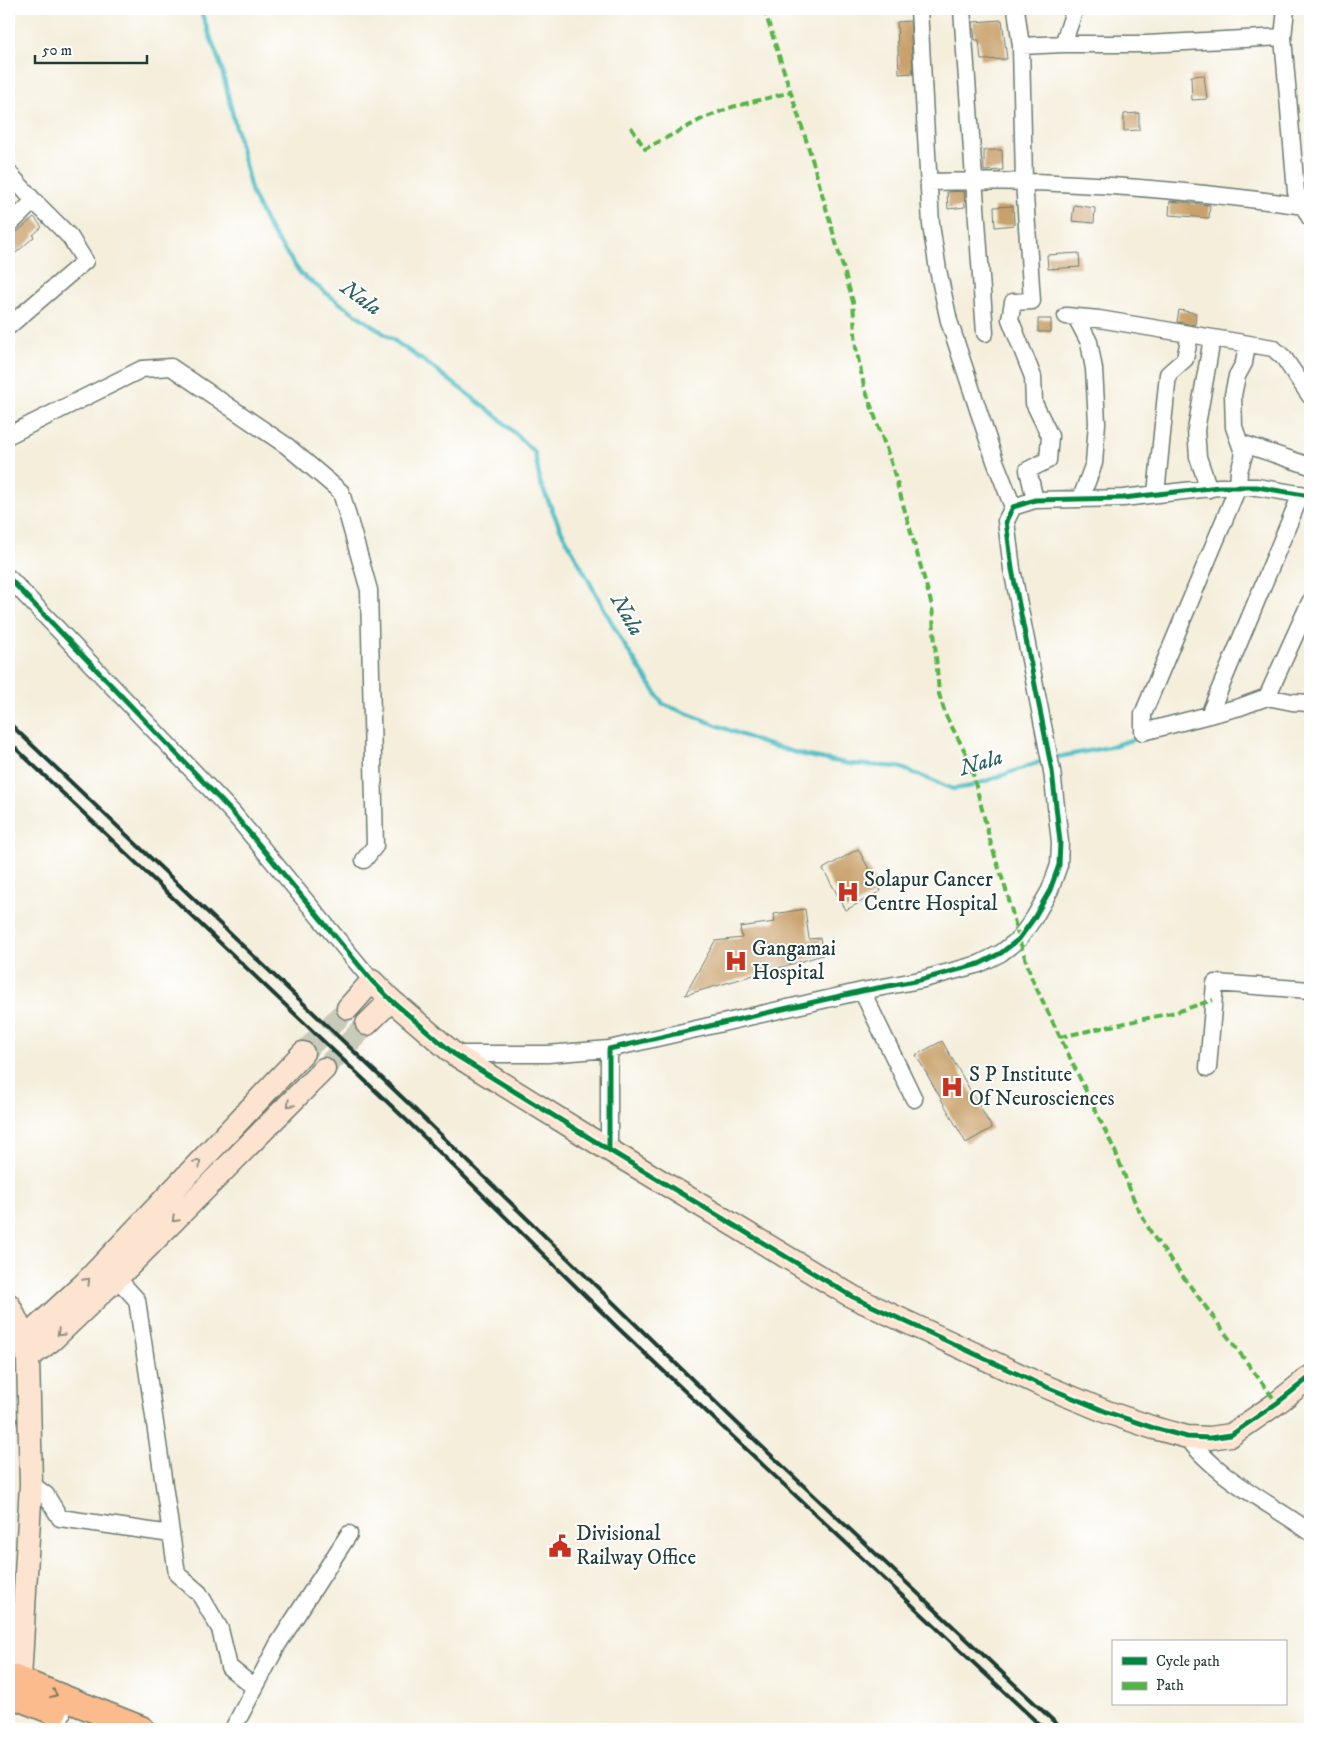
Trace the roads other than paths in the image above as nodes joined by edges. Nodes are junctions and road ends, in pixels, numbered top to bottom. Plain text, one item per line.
1 (919, 9) edge
2 (962, 9) edge
3 (1016, 9) edge
4 (1075, 9) edge
5 (1286, 9) edge
6 (1283, 37) junction
7 (1063, 44) junction
8 (1021, 46) junction
9 (9, 173) edge
10 (973, 180) junction
11 (1024, 181) junction
12 (928, 182) junction
13 (34, 201) junction
14 (1307, 212) edge
15 (9, 225) edge
16 (9, 326) edge
17 (985, 333) dead end
18 (1190, 335) junction
19 (1212, 339) junction
20 (1247, 344) junction
21 (1310, 396) edge
22 (9, 435) edge
23 (1241, 443) junction
24 (1310, 466) edge
25 (1209, 488) junction
26 (1238, 488) junction
27 (1156, 494) junction
28 (1305, 495) edge
29 (1081, 498) junction
30 (1035, 500) junction
31 (1013, 507) junction
32 (9, 578) edge
33 (1310, 602) edge
34 (1267, 697) junction
35 (1310, 703) edge
36 (1209, 715) junction
37 (364, 860) dead end
38 (372, 981) junction
39 (1310, 990) edge
40 (862, 991) junction
41 (391, 1000) junction
42 (348, 1008) tunnel mouth
43 (367, 1024) tunnel mouth
44 (609, 1049) junction
45 (303, 1053) tunnel mouth
46 (454, 1054) junction
47 (1208, 1068) dead end
48 (324, 1069) tunnel mouth
49 (914, 1099) dead end
50 (609, 1150) junction
51 (117, 1278) junction
52 (9, 1305) edge
53 (16, 1334) edge
54 (28, 1358) junction
55 (1310, 1377) edge
56 (1187, 1437) junction
57 (31, 1484) junction
58 (1310, 1532) edge
59 (171, 1534) junction
60 (349, 1534) dead end
61 (13, 1683) edge
62 (255, 1688) junction
63 (59, 1722) edge
64 (101, 1729) edge
65 (142, 1729) edge
66 (233, 1729) edge

1 - 12 street
2 - 10 street
3 - 8 street
4 - 7 street
5 - 6 street
6 - 7 street
6 - 14 street
7 - 8 street
8 - 11 street
9 - 13 street
10 - 11 street
10 - 12 street
10 - 17 street
11 - 14 street
11 - 30 street
12 - 31 street
13 - 15 street
13 - 16 street
18 - 19 street
18 - 27 street
18 - 29 street
19 - 20 street
19 - 25 street
20 - 21 street
20 - 23 street
22 - 37 street
23 - 24 street
23 - 26 street
25 - 26 street
25 - 27 street
26 - 28 street
26 - 36 street
27 - 29 street
28 - 36 street
29 - 30 street
30 - 31 street
31 - 40 street
32 - 38 street
33 - 34 street
34 - 35 street
34 - 36 street
38 - 41 street
38 - 42 street
39 - 47 street
40 - 44 street
40 - 49 street
41 - 43 street
41 - 46 street
44 - 46 street
44 - 50 street
53 -> 45 street
46 - 50 street
48 -> 51 street
50 - 56 street
51 -> 54 street
51 - 59 street
52 - 53 street
53 - 54 street
54 - 57 street
55 - 56 street
56 - 58 street
57 - 59 street
57 - 61 street
59 - 62 street
60 - 62 street
61 - 63 main road
61 -> 65 main road
62 - 66 street
63 - 64 main road

